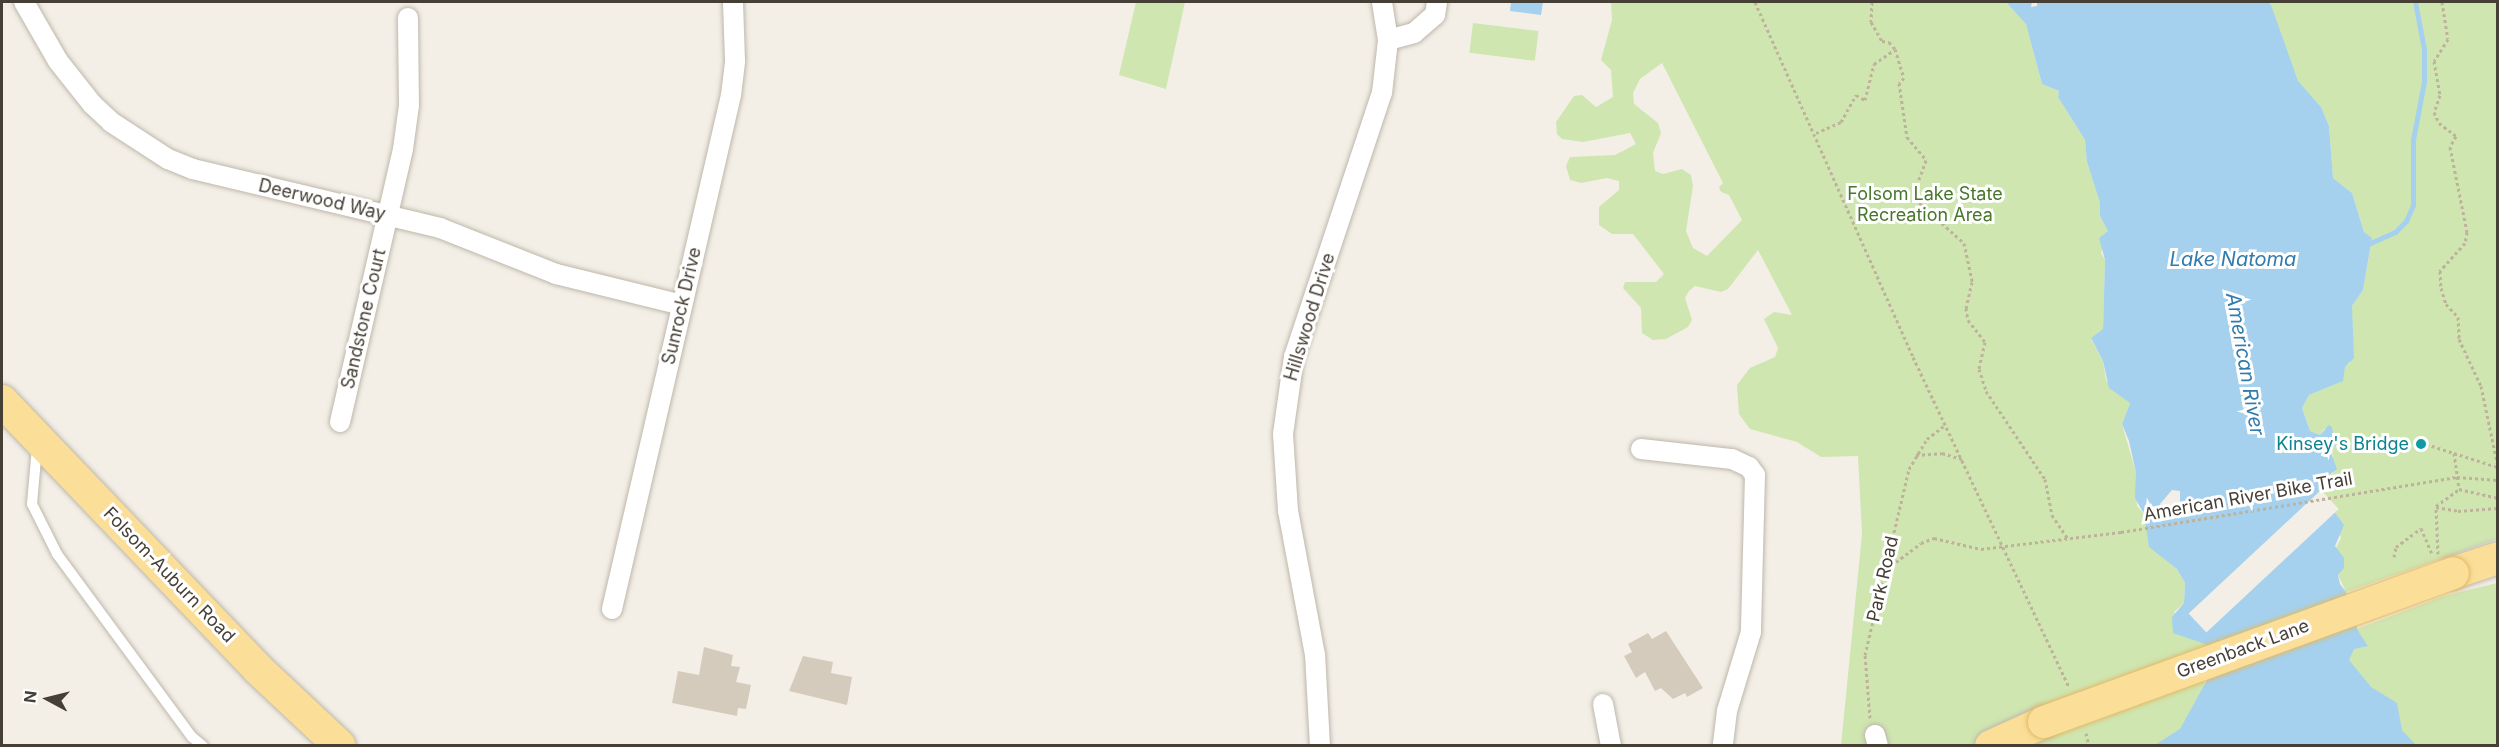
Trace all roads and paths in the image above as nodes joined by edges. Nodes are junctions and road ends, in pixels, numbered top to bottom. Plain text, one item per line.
1 (24, 2) edge
2 (733, 2) edge
3 (1382, 2) edge
4 (1437, 2) edge
5 (1755, 2) edge
6 (1872, 2) edge
7 (2442, 2) edge
8 (408, 18) dead end
9 (1388, 40) junction
10 (1895, 49) junction
11 (1816, 133) junction
12 (388, 215) junction
13 (682, 305) junction
14 (2, 401) edge
15 (340, 422) dead end
16 (1945, 425) junction
17 (38, 438) junction
18 (2426, 444) dead end
19 (1641, 450) dead end
20 (2454, 453) junction
21 (1916, 455) junction
22 (1962, 459) junction
23 (2498, 467) edge
24 (2457, 477) junction
25 (2498, 480) edge
26 (2458, 489) junction
27 (2498, 498) edge
28 (2436, 507) junction
29 (2498, 508) edge
30 (2068, 539) junction
31 (2002, 546) junction
32 (2394, 557) dead end
33 (2498, 558) edge
34 (1887, 564) junction
35 (612, 609) dead end
36 (2071, 691) dead end
37 (1603, 704) dead end
38 (1876, 740) edge
39 (203, 746) edge
40 (340, 746) edge
41 (1320, 746) edge
42 (1611, 746) edge
43 (1723, 746) edge
44 (1991, 746) edge

1 - 12 street, Deerwood Way
2 - 13 street, Sunrock Drive
3 - 9 street, Hillswood Drive
4 - 9 street
5 - 11 path
6 - 10 path
7 - 23 path
8 - 12 street, Sandstone Court
9 - 41 street, Hillswood Drive
10 - 11 path
10 - 30 path
11 - 16 path
12 - 13 street, Deerwood Way
12 - 15 street, Sandstone Court
13 - 35 street, Sunrock Drive
14 - 17 main road, Folsom-Auburn Road
16 - 21 path, Park Road
16 - 22 path
17 - 39 lane
17 - 40 main road, Folsom-Auburn Road
18 - 20 path
19 - 43 street
20 - 23 path
20 - 24 path
21 - 22 path
21 - 34 path, Park Road
22 - 31 path
24 - 25 path, American River Bike Trail
24 - 26 path
24 - 30 path, American River Bike Trail
26 - 27 path
26 - 28 path
28 - 29 path
28 - 32 path
30 - 31 path, American River Bike Trail
31 - 34 path, American River Bike Trail
31 - 36 path
33 - 44 main road, Greenback Lane, bridge
34 - 38 path, Park Road
37 - 42 street

